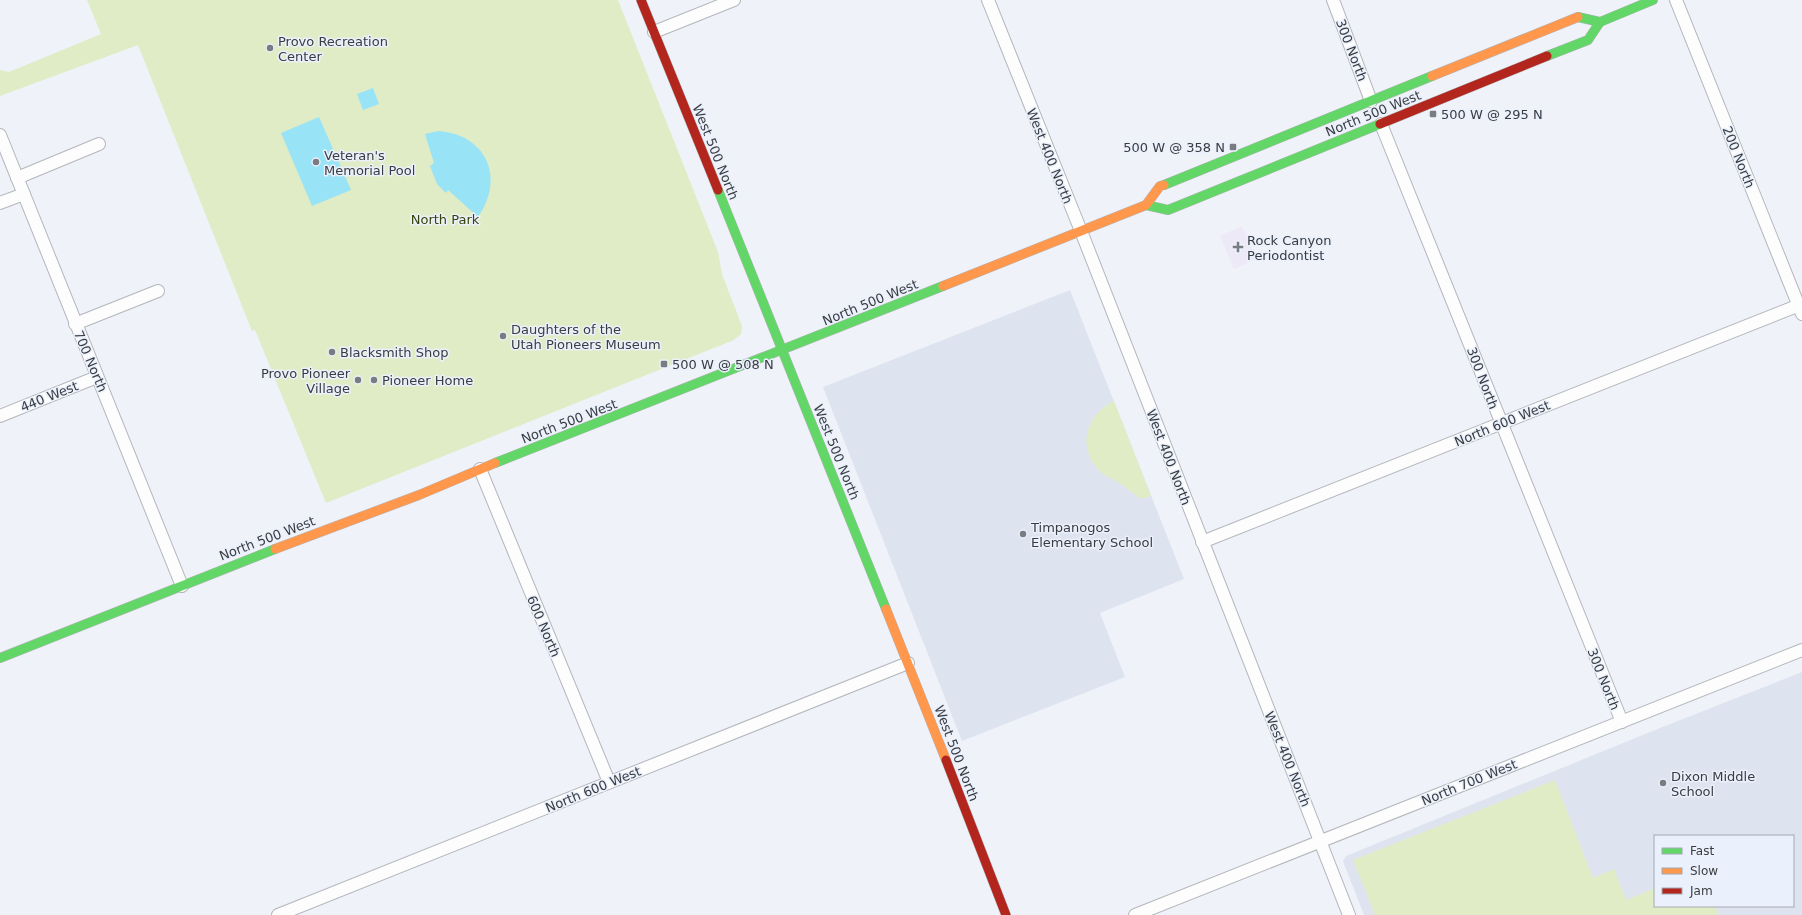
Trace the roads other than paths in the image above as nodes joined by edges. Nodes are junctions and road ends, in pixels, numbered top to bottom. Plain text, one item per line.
1 (641, 0) edge
2 (734, 0) edge
3 (988, 0) edge
4 (1333, 0) edge
5 (1653, 0) edge
6 (1676, 0) edge
7 (1600, 22) junction
8 (654, 32) junction
9 (1371, 100) junction
10 (1381, 124) junction
11 (0, 135) edge
12 (99, 144) dead end
13 (17, 178) junction
14 (24, 194) junction
15 (0, 203) edge
16 (1146, 204) junction
17 (1081, 231) junction
18 (158, 291) dead end
19 (1801, 308) edge
20 (75, 324) junction
21 (782, 351) junction
22 (98, 377) junction
23 (0, 416) edge
24 (1501, 424) junction
25 (480, 469) junction
26 (1202, 542) junction
27 (182, 586) junction
28 (1802, 650) edge
29 (0, 658) edge
30 (908, 663) junction
31 (1622, 722) junction
32 (609, 782) junction
33 (1320, 841) junction
34 (278, 915) edge
35 (1006, 915) edge
36 (1135, 915) edge
37 (1349, 915) edge

1 - 8 main road, West 500 North
2 - 8 street
3 - 17 street, West 400 North
4 - 9 street, 300 North
5 - 7 main road
6 - 19 street, 200 North
7 - 9 main road, North 500 West
7 - 10 main road, North 500 West
8 - 21 main road, West 500 North
9 - 16 main road, North 500 West
10 - 16 main road, North 500 West
10 - 24 street, 300 North
11 - 13 street, 700 North
12 - 13 street
13 - 14 street, 700 North
14 - 15 street
14 - 20 street, 700 North
16 - 17 main road, North 500 West
17 - 21 main road, North 500 West
17 - 26 street, West 400 North
18 - 20 street
19 - 24 street, North 600 West
20 - 22 street, 700 North
21 - 25 main road, North 500 West
21 - 30 main road, West 500 North
22 - 23 street, 440 West
22 - 27 street, 700 North
24 - 26 street, North 600 West
24 - 31 street, 300 North
25 - 27 main road, North 500 West
25 - 32 street, 600 North
26 - 33 street, West 400 North
27 - 29 main road, North 500 West
28 - 31 street, North 700 West
30 - 32 street, North 600 West
30 - 35 main road, West 500 North
31 - 33 street, North 700 West
32 - 34 street, North 600 West
33 - 36 street, North 700 West
33 - 37 street, West 400 North

